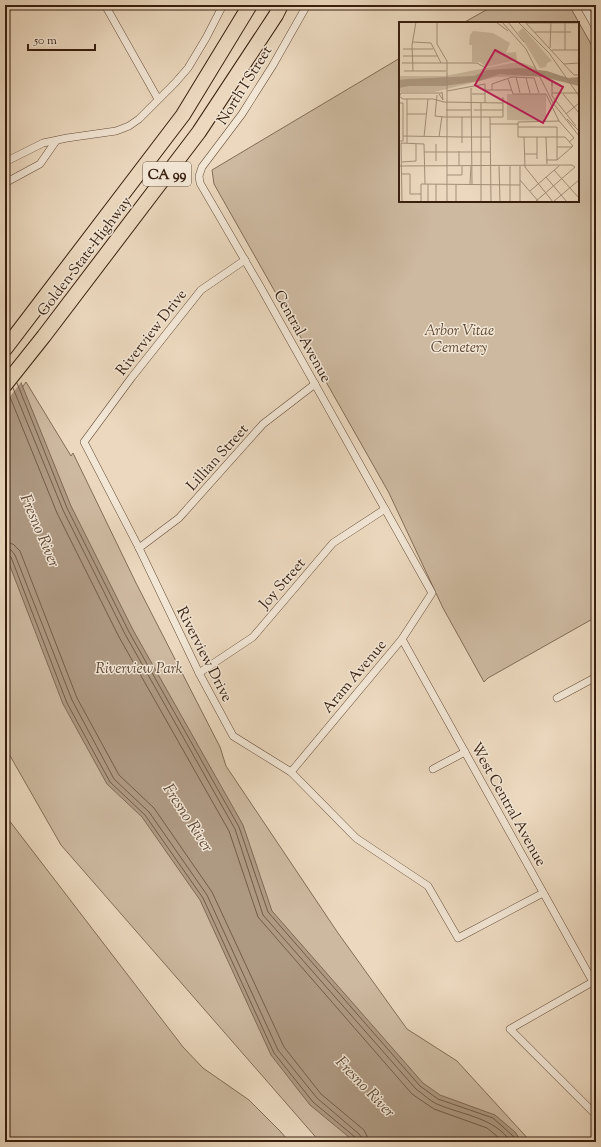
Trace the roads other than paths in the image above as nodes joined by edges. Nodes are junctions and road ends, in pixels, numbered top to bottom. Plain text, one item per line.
1 (105, 5) edge
2 (223, 5) edge
3 (250, 5) edge
4 (281, 5) edge
5 (306, 5) edge
6 (583, 5) edge
7 (596, 28) edge
8 (158, 100) junction
9 (56, 140) junction
10 (5, 162) edge
11 (200, 176) joint
12 (5, 183) edge
13 (245, 260) junction
14 (5, 349) edge
15 (315, 384) junction
16 (5, 385) edge
17 (385, 509) junction
18 (139, 548) junction
19 (402, 639) junction
20 (199, 673) junction
21 (596, 677) edge
22 (557, 698) dead end
23 (465, 752) junction
24 (433, 769) dead end
25 (290, 772) junction
26 (543, 893) junction
27 (594, 981) edge
28 (596, 1115) edge

1 - 8 street
2 - 8 street
3 - 14 highway, Golden State Highway / CA 99
4 - 16 highway, Golden State Highway / CA 99
5 - 11 street, North I Street
6 - 7 street
8 - 9 street
9 - 10 street
9 - 12 street
11 - 13 street, Central Avenue
13 - 15 street, Central Avenue
13 - 18 street, Riverview Drive
15 - 17 street, Central Avenue
15 - 18 street, Lillian Street
17 - 19 street, Aram Avenue
17 - 20 street, Joy Street
18 - 20 street, Riverview Drive
19 - 23 street, West Central Avenue
19 - 25 street, Aram Avenue
20 - 25 street, Riverview Drive
21 - 22 street
23 - 24 street
23 - 26 street, West Central Avenue
25 - 26 street, Riverview Drive
26 - 27 street, West Central Avenue
27 - 28 street

